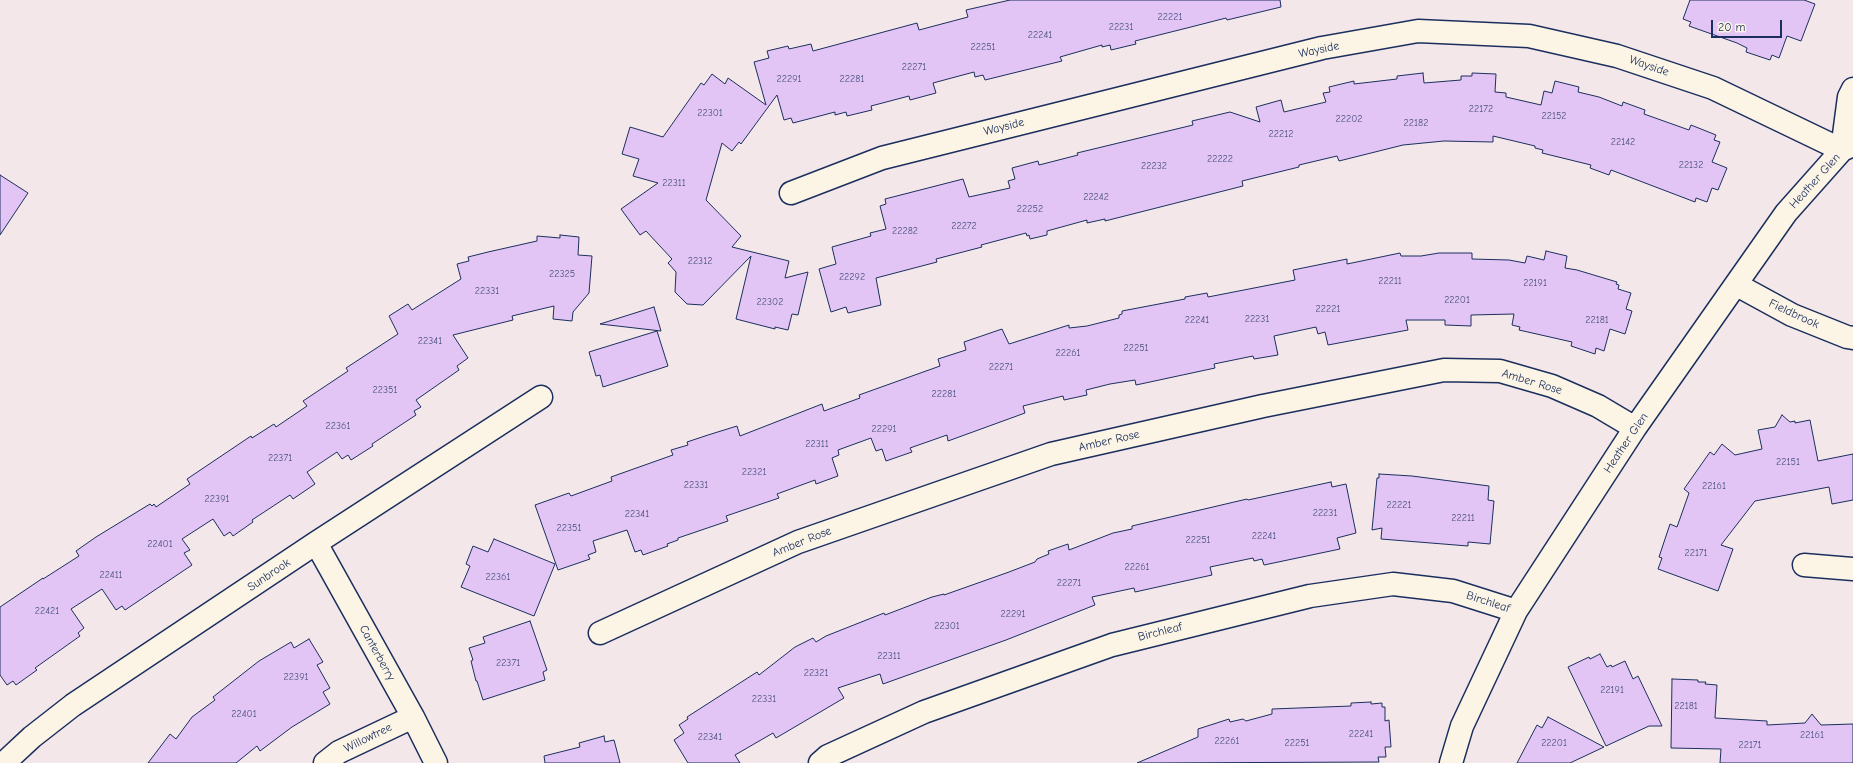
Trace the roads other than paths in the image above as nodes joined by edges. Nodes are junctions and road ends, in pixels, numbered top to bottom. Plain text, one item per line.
1 (1852, 93) edge
2 (1848, 147) edge
3 (791, 193) dead end
4 (1737, 285) junction
5 (1853, 338) edge
6 (541, 397) dead end
7 (1635, 428) junction
8 (316, 543) junction
9 (1804, 565) dead end
10 (1853, 569) edge
11 (1516, 611) junction
12 (600, 633) dead end
13 (412, 716) junction
14 (4, 763) edge
15 (325, 763) edge
16 (436, 763) edge
17 (820, 763) edge
18 (1451, 763) edge

1 - 2 street, Heather Glen
2 - 3 street, Wayside
2 - 4 street, Heather Glen
4 - 5 street, Fieldbrook
4 - 7 street, Heather Glen
6 - 8 street, Sunbrook
7 - 11 street, Heather Glen
7 - 12 street, Amber Rose
8 - 13 street, Canterberry
8 - 14 street, Sunbrook
9 - 10 street
11 - 17 street, Birchleaf
11 - 18 street, Heather Glen
13 - 15 street, Willowtree
13 - 16 street, Canterberry

